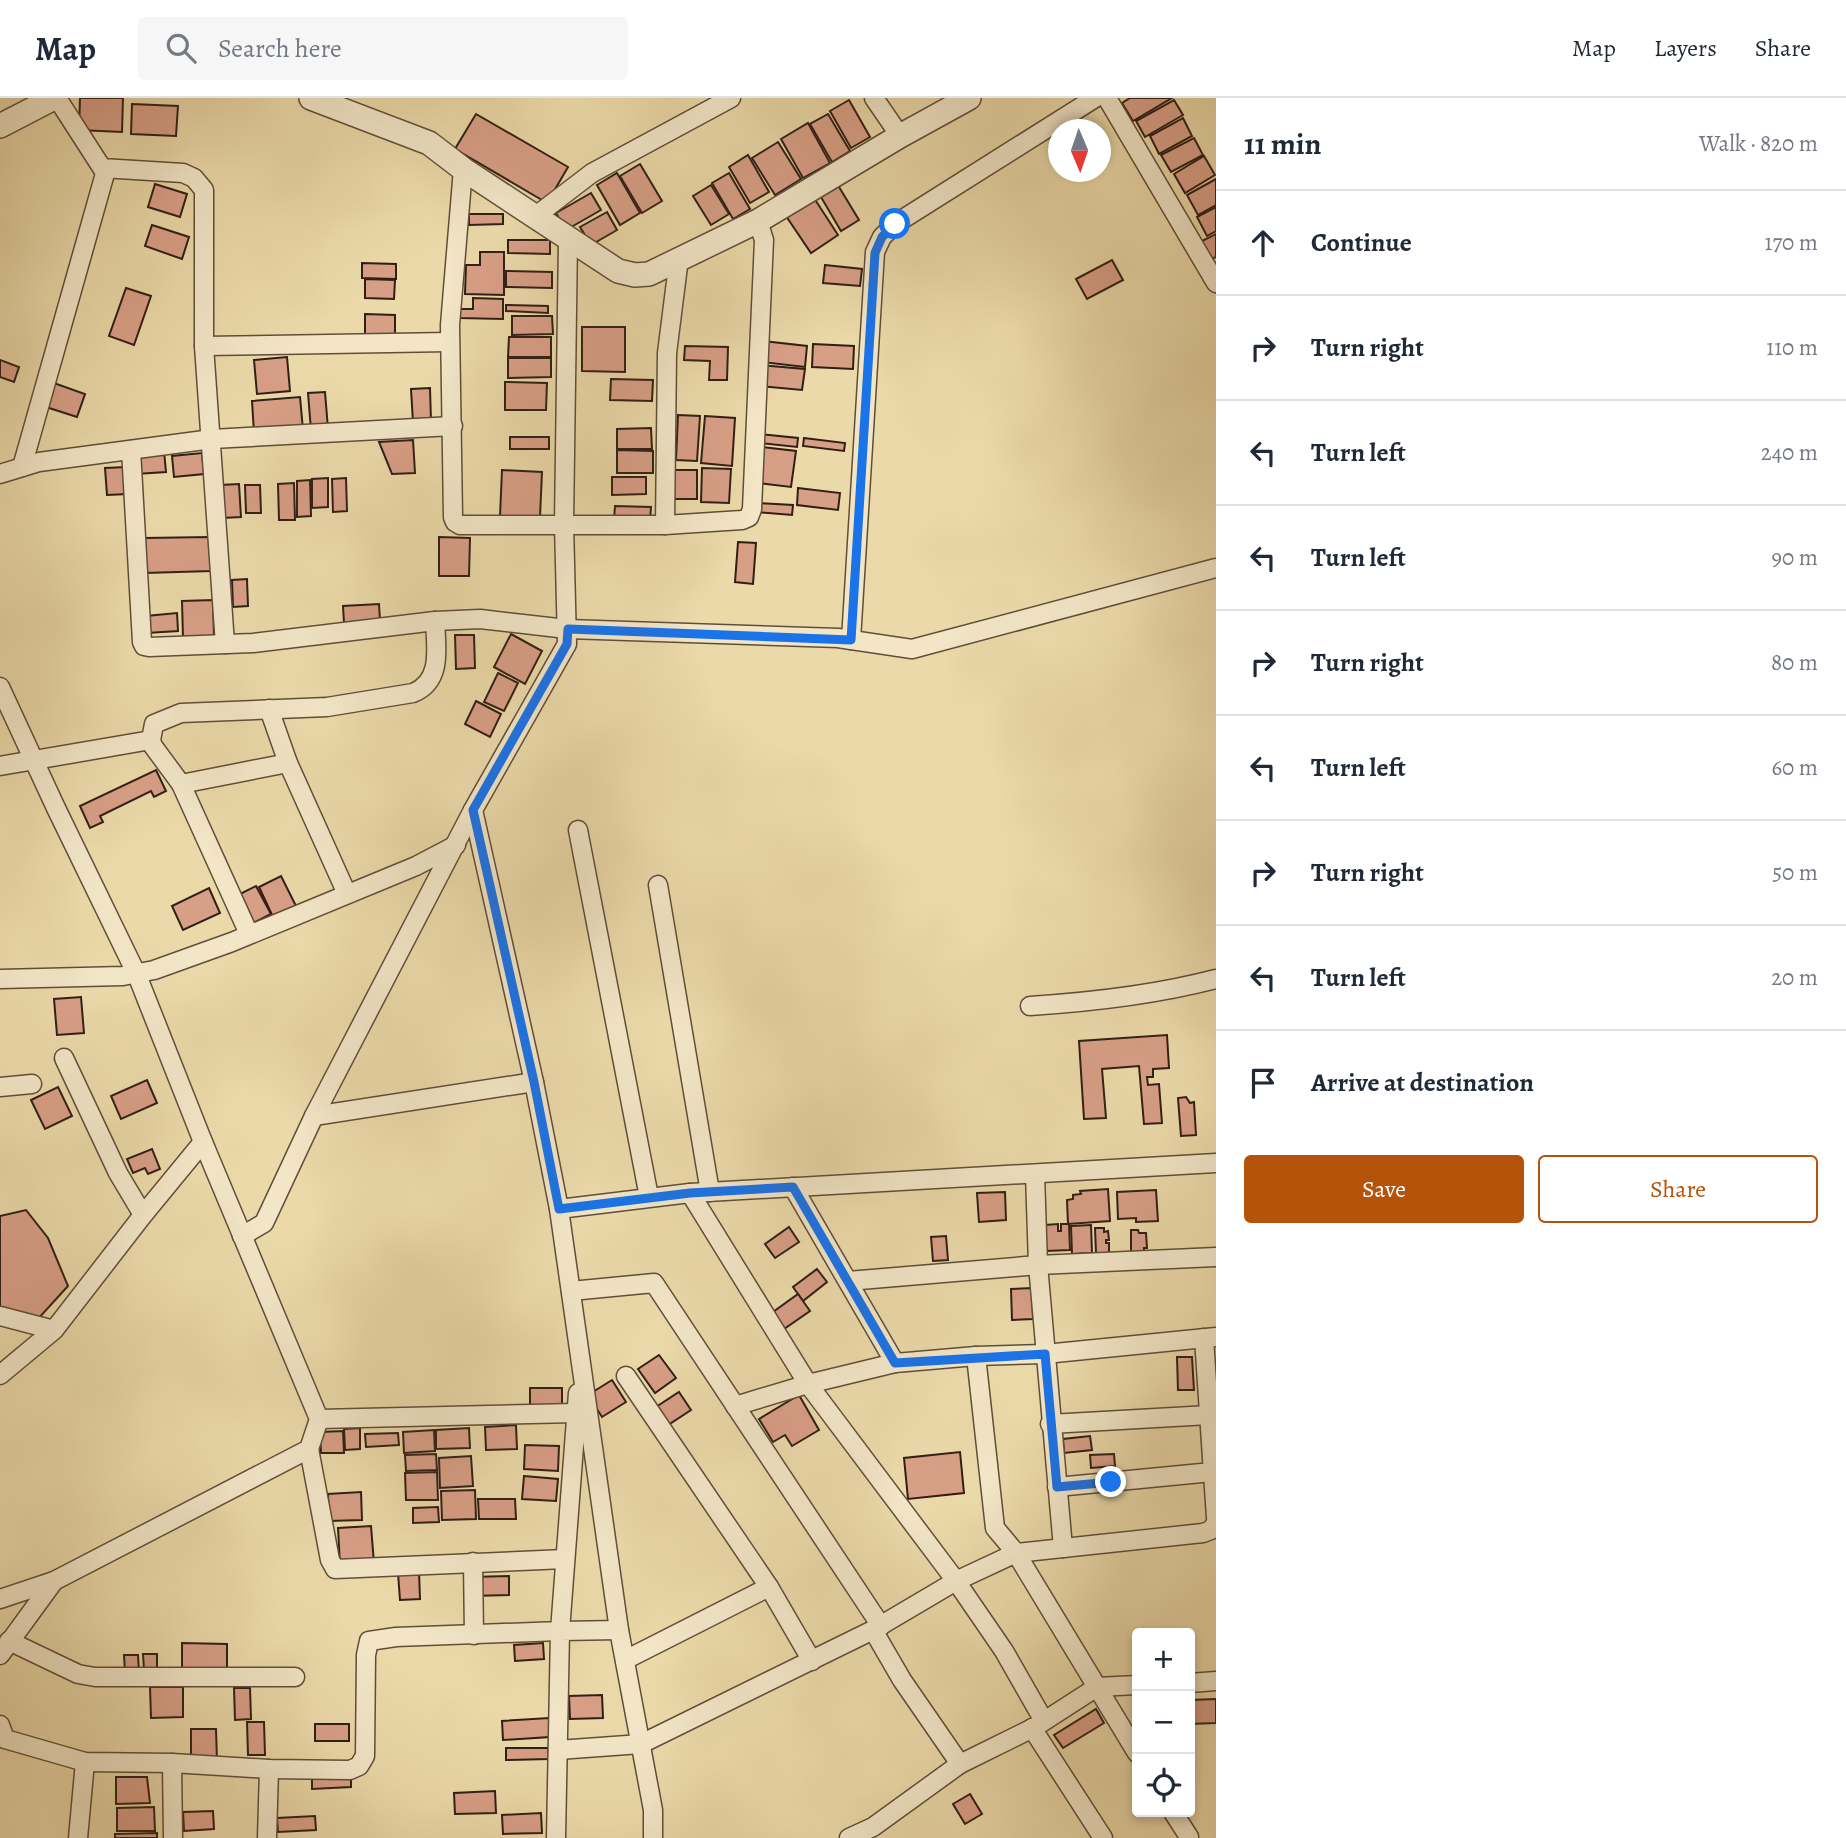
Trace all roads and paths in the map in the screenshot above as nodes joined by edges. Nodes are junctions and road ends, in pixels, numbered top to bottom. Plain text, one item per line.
1 (55, 98) edge
2 (311, 98) edge
3 (731, 98) edge
4 (874, 98) edge
5 (969, 98) edge
6 (1096, 98) edge
7 (1107, 98) edge
8 (0, 126) edge
9 (900, 136) junction
10 (463, 169) junction
11 (106, 170) junction
12 (537, 215) junction
13 (758, 221) junction
14 (568, 239) junction
15 (679, 258) junction
16 (1216, 283) edge
17 (449, 342) junction
18 (204, 346) junction
19 (453, 426) junction
20 (212, 439) junction
21 (131, 450) junction
22 (22, 467) junction
23 (0, 474) edge
24 (564, 524) junction
25 (665, 525) junction
26 (1216, 568) edge
27 (435, 621) junction
28 (568, 629) junction
29 (851, 640) junction
30 (225, 644) junction
31 (0, 687) edge
32 (269, 709) junction
33 (151, 740) junction
34 (34, 760) junction
35 (288, 763) junction
36 (0, 766) edge
37 (181, 784) junction
38 (473, 810) junction
39 (578, 830) dead end
40 (456, 845) junction
41 (657, 885) dead end
42 (346, 894) junction
43 (249, 934) junction
44 (137, 975) junction
45 (0, 979) edge
46 (1216, 979) edge
47 (1030, 1006) dead end
48 (64, 1058) dead end
49 (534, 1082) junction
50 (32, 1084) dead end
51 (0, 1087) edge
52 (314, 1116) junction
53 (202, 1142) junction
54 (1216, 1163) edge
55 (1035, 1174) junction
56 (793, 1187) junction
57 (710, 1192) junction
58 (690, 1193) junction
59 (649, 1197) junction
60 (559, 1209) junction
61 (143, 1215) junction
62 (242, 1236) junction
63 (1216, 1257) edge
64 (1038, 1265) junction
65 (848, 1281) junction
66 (571, 1291) junction
67 (0, 1316) edge
68 (54, 1330) junction
69 (1210, 1337) edge
70 (1045, 1354) junction
71 (976, 1356) junction
72 (581, 1359) junction
73 (895, 1363) junction
74 (0, 1375) edge
75 (626, 1376) dead end
76 (808, 1384) junction
77 (736, 1406) junction
78 (576, 1413) junction
79 (1209, 1415) junction
80 (319, 1419) junction
81 (1050, 1424) junction
82 (309, 1448) junction
83 (1212, 1472) junction
84 (1057, 1487) junction
85 (1216, 1521) edge
86 (1063, 1548) junction
87 (1016, 1553) junction
88 (565, 1559) junction
89 (473, 1562) junction
90 (54, 1581) junction
91 (956, 1581) junction
92 (769, 1587) junction
93 (0, 1599) edge
94 (877, 1628) junction
95 (620, 1630) junction
96 (560, 1631) junction
97 (474, 1635) junction
98 (4, 1648) edge
99 (625, 1660) junction
100 (812, 1661) junction
101 (295, 1677) dead end
102 (1216, 1681) edge
103 (1195, 1683) edge
104 (1132, 1685) edge
105 (1097, 1687) junction
106 (0, 1725) edge
107 (1038, 1725) junction
108 (641, 1744) junction
109 (1132, 1746) edge
110 (558, 1750) junction
111 (85, 1762) junction
112 (172, 1763) junction
113 (960, 1764) junction
114 (270, 1769) junction
115 (1176, 1817) edge
116 (876, 1833) edge
117 (1189, 1837) edge
118 (78, 1838) edge
119 (173, 1838) edge
120 (267, 1838) edge
121 (556, 1838) edge
122 (653, 1838) edge
123 (849, 1838) edge
124 (1103, 1838) edge

1 - 8 street
1 - 11 street
2 - 10 street
3 - 12 street
4 - 9 street
5 - 9 street
6 - 29 street
7 - 16 street
9 - 13 street
10 - 12 street
10 - 17 street
11 - 18 street
11 - 22 street
12 - 14 street
13 - 15 street
13 - 25 street
14 - 15 street
14 - 24 street
15 - 25 street
17 - 18 street
17 - 19 street
18 - 20 street
19 - 20 street
19 - 24 street
20 - 21 street
20 - 30 street
21 - 22 street
21 - 30 street
22 - 23 street
24 - 25 street
24 - 28 street
26 - 29 street
27 - 28 street
27 - 30 street
27 - 32 street
28 - 29 street
28 - 38 street
31 - 34 street
32 - 33 street
32 - 35 street
33 - 34 street
33 - 37 street
34 - 36 street
34 - 44 street
35 - 37 street
35 - 42 street
37 - 43 street
38 - 40 street
38 - 49 street
39 - 59 street
40 - 42 street
40 - 52 street
41 - 57 street
42 - 43 street
43 - 44 street
44 - 45 street
44 - 53 street
46 - 47 street
48 - 61 street
49 - 52 street
49 - 60 street
50 - 51 street
52 - 62 street
53 - 61 street
53 - 62 street
54 - 55 street
55 - 56 street
55 - 64 street
56 - 57 street
56 - 65 street
57 - 58 street
58 - 59 street
58 - 76 street
59 - 60 street
60 - 66 street
61 - 68 street
62 - 80 street
63 - 64 street
64 - 65 street
64 - 70 street
65 - 73 street
66 - 72 street
66 - 77 street
67 - 68 street
68 - 74 street
69 - 70 street
69 - 79 street
70 - 71 street
70 - 81 street
71 - 73 street
71 - 87 street
72 - 78 street
72 - 95 street
73 - 76 street
75 - 92 street
76 - 77 street
76 - 91 street
77 - 94 street
78 - 80 street
78 - 88 street
79 - 81 street
79 - 83 street
80 - 82 street
81 - 84 street
82 - 89 street
82 - 90 street
83 - 84 street
83 - 85 street
84 - 86 street
85 - 86 street
86 - 87 street
87 - 91 street
87 - 105 street
88 - 89 street
88 - 96 street
89 - 97 street
90 - 93 street
90 - 98 street
91 - 94 street
91 - 107 street
92 - 99 street
92 - 100 street
94 - 100 street
94 - 113 street
95 - 96 street
95 - 99 street
96 - 97 street
96 - 110 street
97 - 114 street
98 - 101 street
99 - 108 street
100 - 108 street
102 - 103 street
104 - 105 street
105 - 107 street
105 - 109 street
106 - 111 street
107 - 113 street
107 - 124 street
108 - 110 street
108 - 122 street
110 - 121 street
111 - 112 street
111 - 118 street
112 - 114 street
112 - 119 street
113 - 116 street
114 - 120 street
115 - 117 street
116 - 123 street

